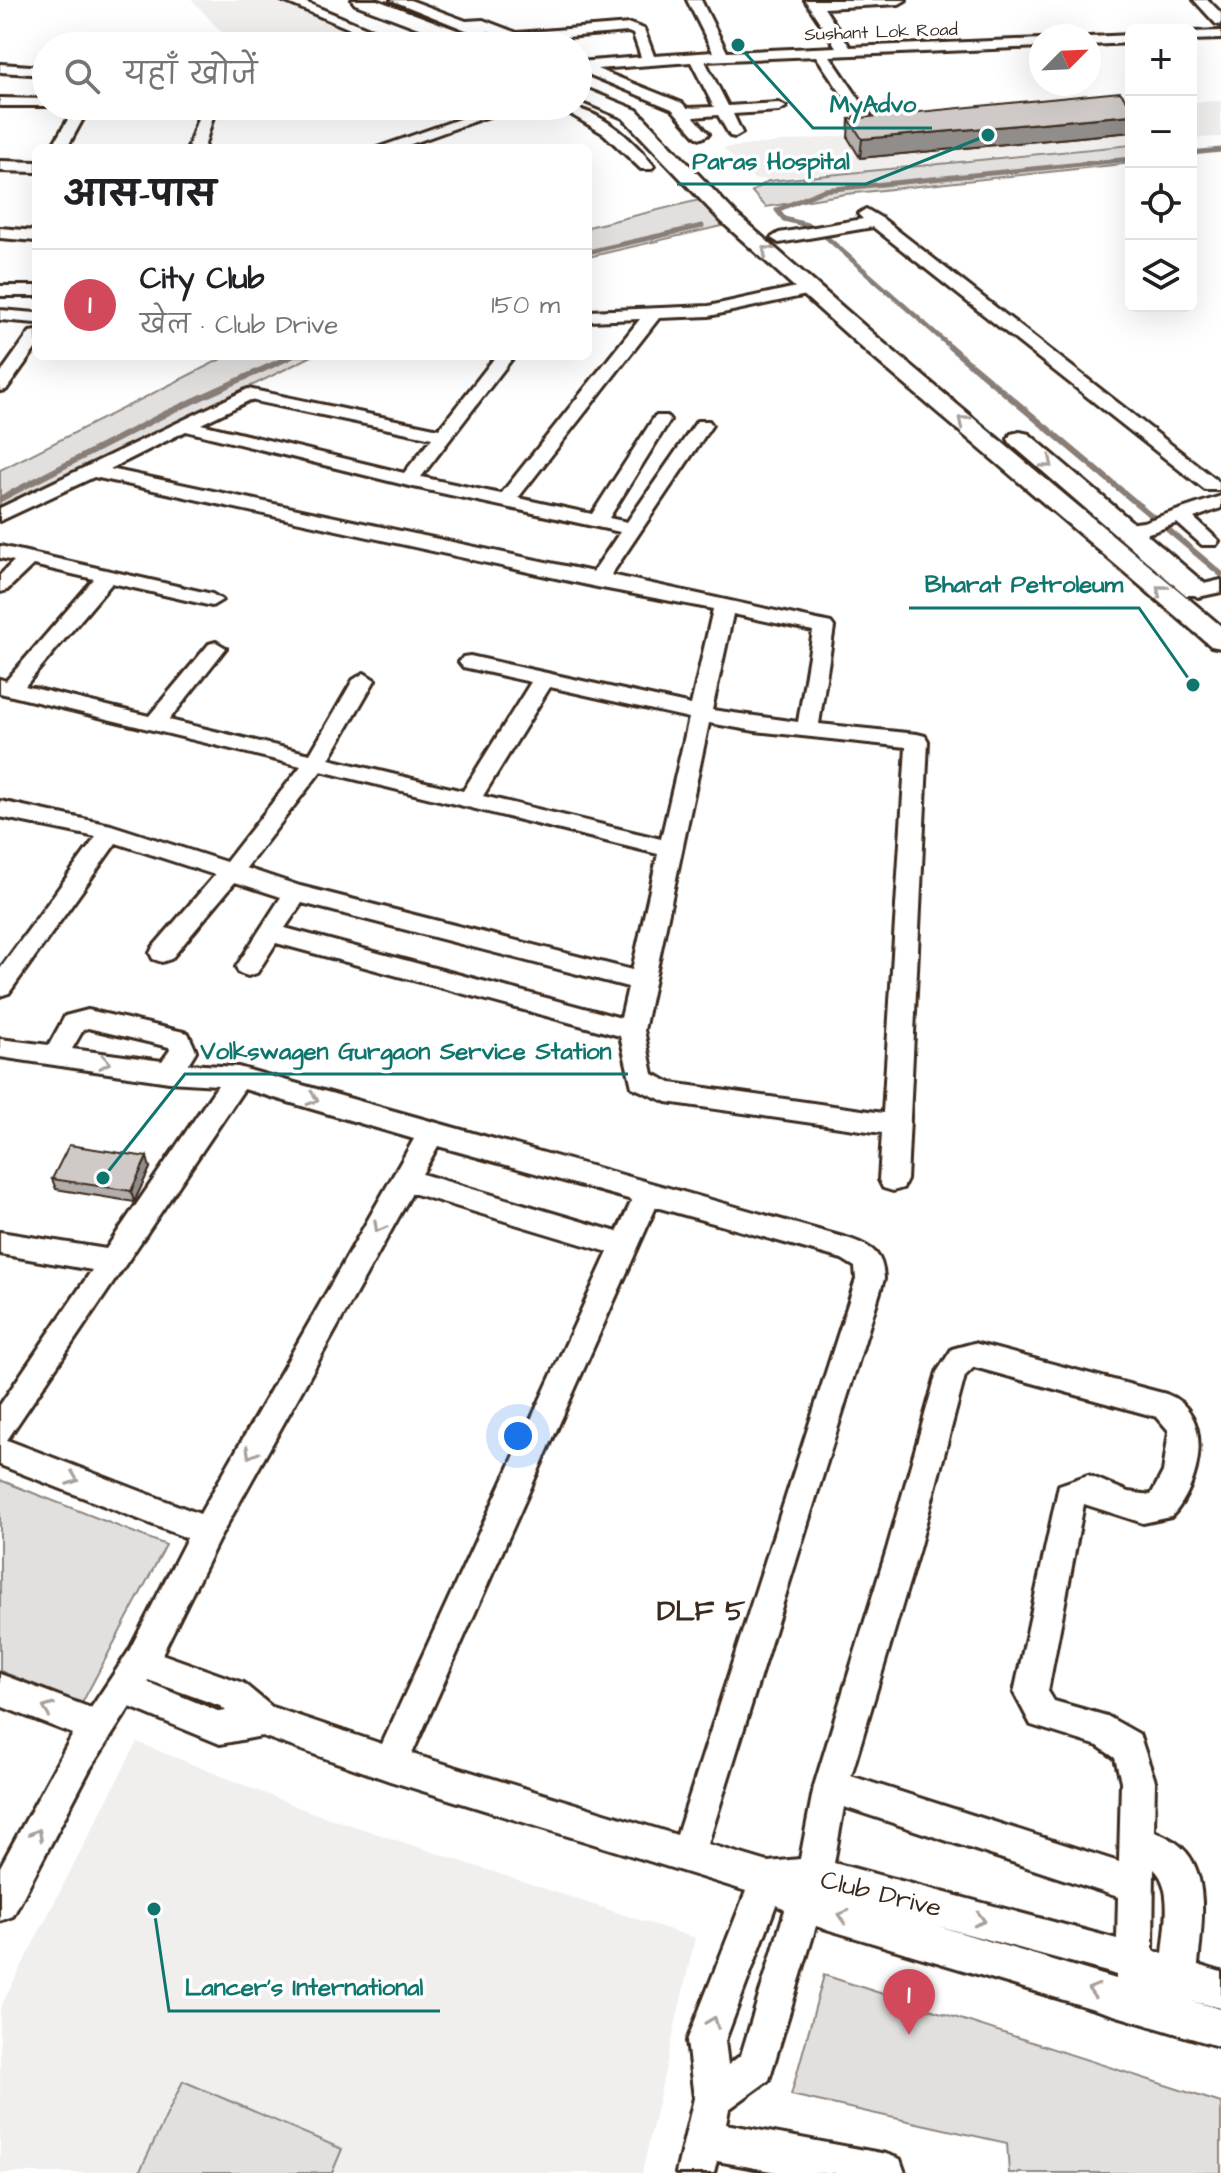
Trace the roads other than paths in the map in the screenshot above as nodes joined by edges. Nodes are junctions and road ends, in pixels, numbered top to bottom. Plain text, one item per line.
1 (288, 0) edge
2 (334, 0) edge
3 (361, 0) edge
4 (398, 0) edge
5 (694, 0) edge
6 (899, 0) edge
7 (1201, 0) edge
8 (814, 2) edge
9 (1221, 21) edge
10 (465, 25) junction
11 (368, 32) edge
12 (419, 32) edge
13 (446, 32) edge
14 (484, 32) edge
15 (503, 32) edge
16 (579, 32) edge
17 (1221, 35) edge
18 (1197, 36) edge
19 (1125, 39) edge
20 (1101, 40) edge
21 (1029, 44) edge
22 (821, 53) junction
23 (847, 53) junction
24 (722, 56) junction
25 (696, 58) junction
26 (649, 61) junction
27 (592, 65) edge
28 (0, 68) edge
29 (32, 70) edge
30 (592, 71) edge
31 (592, 87) edge
32 (592, 98) edge
33 (0, 102) edge
34 (32, 103) edge
35 (779, 107) dead end
36 (723, 110) junction
37 (683, 113) junction
38 (865, 118) edge
39 (592, 119) edge
40 (75, 120) edge
41 (205, 120) edge
42 (476, 120) edge
43 (735, 133) dead end
44 (702, 134) dead end
45 (61, 144) edge
46 (197, 144) edge
47 (416, 144) edge
48 (0, 166) edge
49 (646, 166) dead end
50 (32, 167) edge
51 (0, 233) edge
52 (32, 236) edge
53 (779, 238) junction
54 (810, 289) junction
55 (0, 291) edge
56 (32, 291) edge
57 (653, 314) junction
58 (0, 315) edge
59 (592, 316) edge
60 (32, 318) edge
61 (886, 327) dead end
62 (32, 341) edge
63 (502, 360) edge
64 (2, 381) edge
65 (661, 420) dead end
66 (1002, 423) dead end
67 (183, 425) junction
68 (703, 425) dead end
69 (443, 435) junction
70 (89, 470) junction
71 (409, 480) junction
72 (1217, 494) edge
73 (506, 501) junction
74 (0, 515) edge
75 (1176, 518) junction
76 (597, 521) junction
77 (633, 529) junction
78 (1136, 529) junction
79 (1209, 541) dead end
80 (0, 552) edge
81 (28, 559) junction
82 (107, 577) junction
83 (597, 581) junction
84 (0, 586) edge
85 (1221, 586) edge
86 (1198, 591) junction
87 (212, 600) dead end
88 (724, 606) junction
89 (1221, 611) edge
90 (1221, 640) edge
91 (216, 648) dead end
92 (470, 662) dead end
93 (544, 679) junction
94 (364, 680) dead end
95 (5, 688) edge
96 (699, 714) junction
97 (155, 723) junction
98 (808, 727) junction
99 (317, 761) junction
100 (469, 800) junction
101 (0, 809) edge
102 (111, 833) junction
103 (669, 849) junction
104 (232, 870) junction
105 (296, 893) junction
106 (271, 933) junction
107 (162, 953) dead end
108 (248, 967) dead end
109 (641, 981) junction
110 (0, 987) edge
111 (631, 1030) junction
112 (0, 1048) edge
113 (56, 1055) junction
114 (169, 1072) junction
115 (238, 1077) junction
116 (894, 1125) junction
117 (431, 1134) junction
118 (405, 1180) junction
119 (893, 1180) dead end
120 (649, 1192) junction
121 (0, 1243) edge
122 (625, 1246) junction
123 (114, 1262) junction
124 (0, 1430) edge
125 (0, 1451) edge
126 (207, 1531) junction
127 (133, 1676) junction
128 (0, 1690) edge
129 (97, 1727) junction
130 (390, 1764) junction
131 (831, 1786) junction
132 (1136, 1840) junction
133 (687, 1857) junction
134 (768, 1880) junction
135 (1136, 1885) junction
136 (809, 1888) junction
137 (0, 1903) edge
138 (1135, 1963) junction
139 (1221, 1990) edge
140 (1176, 1994) junction
141 (1134, 2001) junction
142 (1221, 2028) edge
143 (713, 2098) junction
144 (698, 2156) edge
145 (886, 2173) edge

1 - 11 street
2 - 12 main road
3 - 13 main road
4 - 10 street
5 - 24 street
6 - 8 street
7 - 9 street
8 - 23 street
10 - 14 street
10 - 15 street
16 - 26 street
17 - 18 street
19 - 20 street
21 - 23 street, Sushant Lok Road
22 - 23 street, Sushant Lok Road
22 - 24 street, Sushant Lok Road
22 - 38 street
24 - 25 street, Sushant Lok Road
25 - 26 street, Sushant Lok Road
25 - 36 street
26 - 27 street, Sushant Lok Road
28 - 29 street
30 - 37 street
31 - 53 main road
54 -> 32 main road
33 - 34 street
35 - 36 street
36 - 37 street
36 - 43 street
37 - 44 street
39 - 49 street
40 - 45 street
41 - 46 street
42 - 47 street
48 - 50 street
51 - 52 street
53 - 61 main road
53 - 72 street
54 - 57 street
90 -> 54 main road
55 - 56 street
57 - 59 street
57 - 73 street
58 - 60 street
62 - 64 street
63 - 69 street
65 - 76 street
66 -> 78 main road
67 - 69 street
67 - 70 street
67 - 71 street
68 - 77 street
69 - 71 street
70 - 74 street
70 - 83 street
71 - 73 street
72 - 75 street
73 - 76 street
75 - 78 street
75 - 79 street
76 - 77 street
77 - 83 street
78 - 86 main road
80 - 81 street
81 - 82 street
81 - 84 street
82 - 87 street
82 - 95 street
83 - 88 street
85 - 86 street
86 - 89 main road
88 - 96 street
88 - 98 street
91 - 97 street
92 - 93 street
93 - 96 street
93 - 100 street
94 - 99 street
95 - 97 street
96 - 98 street
96 - 103 street
97 - 99 street
98 - 116 street
99 - 100 street
99 - 104 street
100 - 103 street
101 - 102 street
102 - 104 street
102 - 110 street
103 - 109 street
104 - 105 street
104 - 107 street
105 - 106 street
105 - 109 street
106 - 108 street
106 - 111 street
109 - 111 street
111 - 116 street
112 - 113 street
113 -> 114 street
113 - 114 street
114 - 115 street
115 -> 117 street
115 - 123 street
116 - 119 street
117 - 118 street
117 - 120 street
118 - 122 street
118 -> 126 street
120 - 122 street
120 - 133 street
121 - 123 street
122 - 130 street
123 - 124 street
125 -> 126 street
126 - 127 street
127 - 129 street
127 - 130 street, Club Drive
129 -> 128 street
137 -> 129 street
130 - 133 street, Club Drive
131 - 132 street
131 - 135 street
131 - 136 street
132 - 135 street
132 - 140 street
133 - 134 street, Club Drive
134 - 136 street, Club Drive
143 -> 134 street
135 - 138 street
136 -> 138 street, Club Drive
141 -> 136 street, Club Drive
136 - 143 street
138 - 140 street, Club Drive
138 - 141 street
139 - 140 street, Club Drive
140 - 141 street, Club Drive
140 - 142 street, Club Drive
143 - 144 street
144 - 145 street

